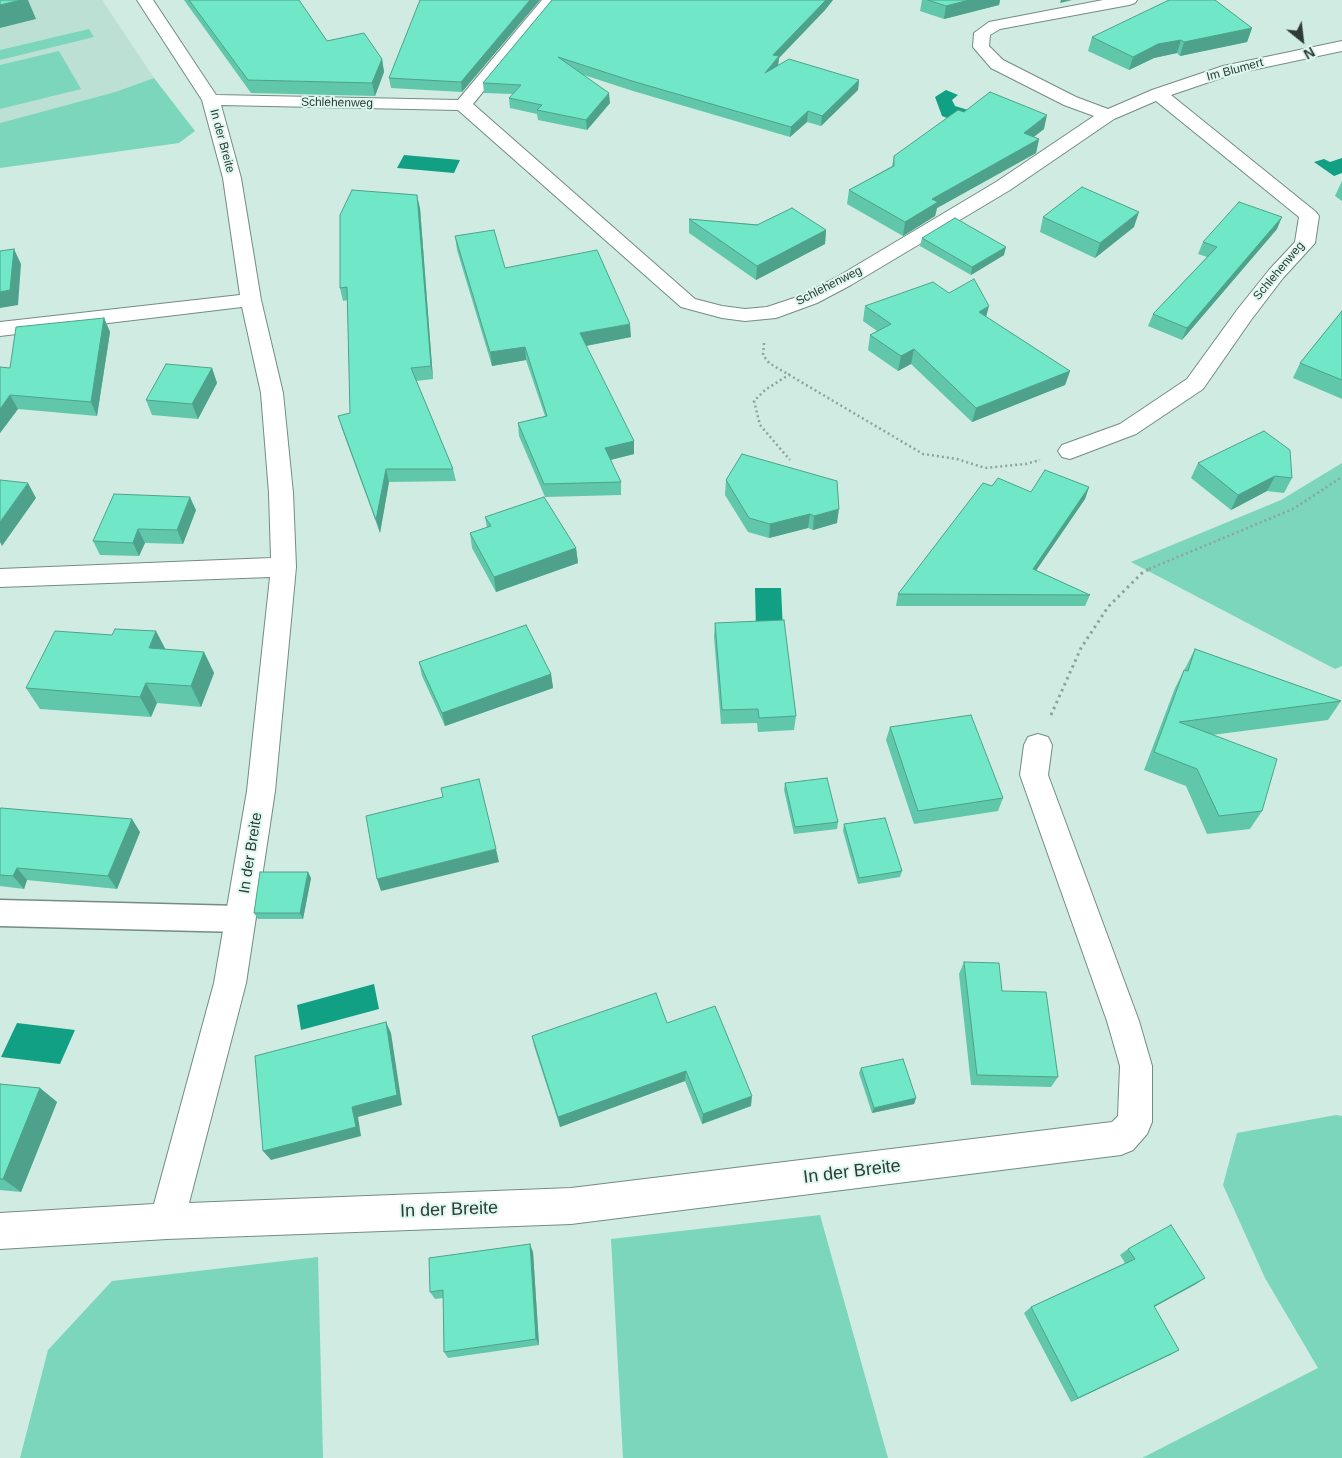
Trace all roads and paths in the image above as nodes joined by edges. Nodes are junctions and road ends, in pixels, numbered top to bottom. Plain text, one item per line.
1 (145, 0) edge
2 (550, 0) edge
3 (1129, 0) edge
4 (1342, 46) edge
5 (1158, 94) junction
6 (212, 100) junction
7 (463, 105) junction
8 (1108, 115) junction
9 (251, 300) junction
10 (769, 313) junction
11 (0, 330) edge
12 (790, 374) junction
13 (1070, 451) joint
14 (790, 460) dead end
15 (1342, 476) edge
16 (284, 567) junction
17 (0, 578) edge
18 (1038, 745) joint
19 (0, 913) edge
20 (240, 919) junction
21 (167, 1220) junction
22 (0, 1231) edge

1 - 6 street, In der Breite
2 - 7 street
3 - 8 street
4 - 5 street, Im Blumert
5 - 8 street, Schlehenweg
5 - 13 street, Schlehenweg
6 - 7 street, Schlehenweg
6 - 9 street, In der Breite
7 - 10 street, Schlehenweg
8 - 10 street, Schlehenweg
9 - 11 street
9 - 16 street, In der Breite
10 - 12 path
12 - 13 path
12 - 14 path
15 - 18 path
16 - 17 street
16 - 20 street, In der Breite
18 - 21 street, In der Breite
19 - 20 lane
20 - 21 street, In der Breite
21 - 22 street, In der Breite

